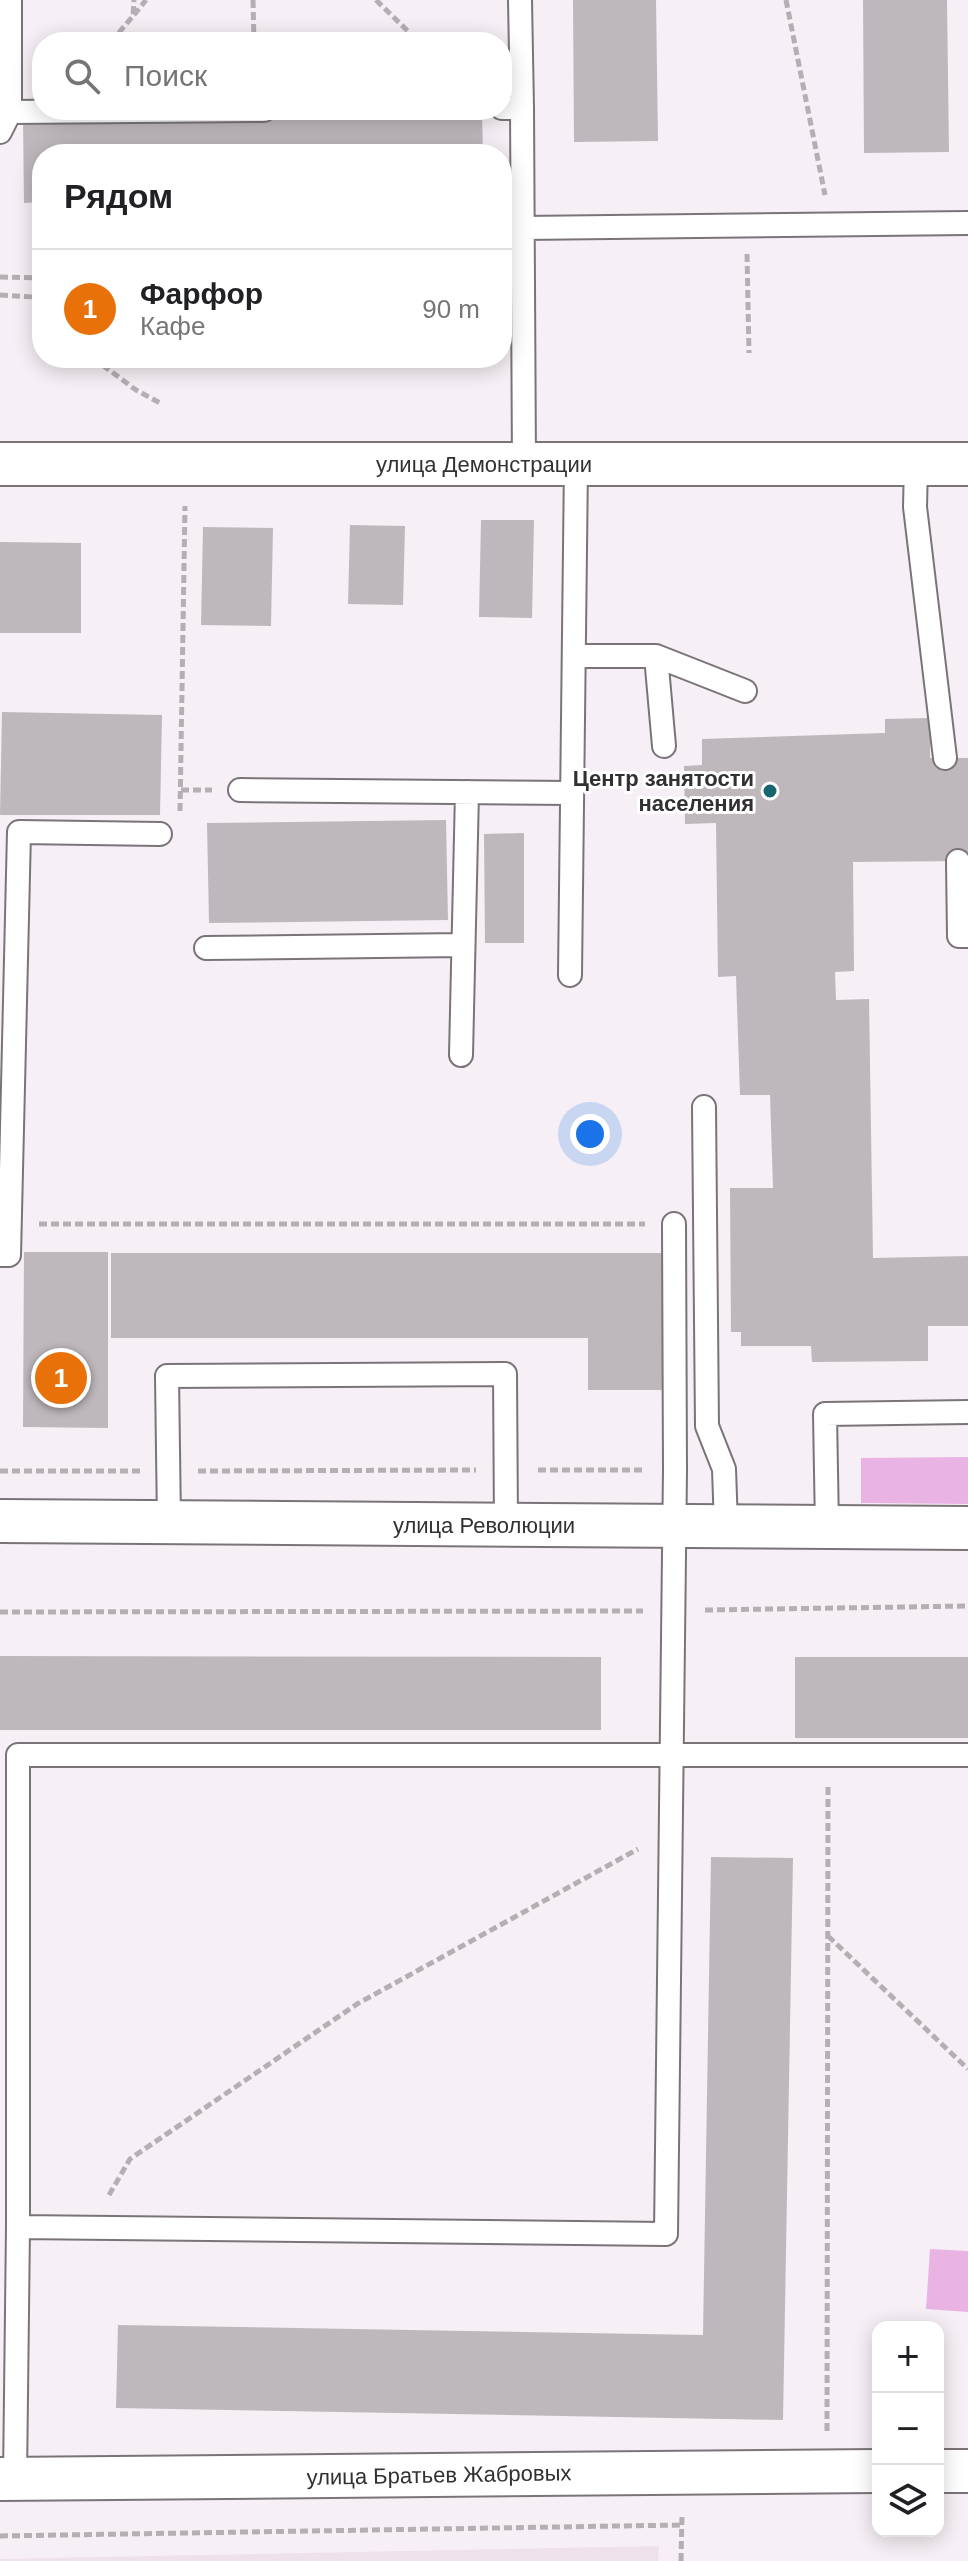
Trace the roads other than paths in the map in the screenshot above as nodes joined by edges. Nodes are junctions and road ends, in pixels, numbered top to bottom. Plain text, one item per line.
1 (10, 0) edge
2 (520, 0) edge
3 (512, 108) edge
4 (48, 120) edge
5 (5, 122) edge
6 (968, 223) edge
7 (523, 228) junction
8 (0, 464) edge
9 (524, 464) junction
10 (576, 464) junction
11 (916, 464) junction
12 (968, 464) edge
13 (574, 656) junction
14 (656, 656) junction
15 (745, 691) dead end
16 (664, 746) dead end
17 (945, 758) dead end
18 (240, 790) dead end
19 (467, 792) junction
20 (572, 793) junction
21 (160, 834) dead end
22 (958, 861) dead end
23 (968, 936) edge
24 (463, 945) junction
25 (206, 948) dead end
26 (570, 975) dead end
27 (461, 1055) dead end
28 (704, 1107) dead end
29 (674, 1224) road end
30 (0, 1255) edge
31 (968, 1412) edge
32 (0, 1521) edge
33 (169, 1523) junction
34 (506, 1525) junction
35 (674, 1526) junction
36 (726, 1526) junction
37 (827, 1527) junction
38 (968, 1528) edge
39 (672, 1754) junction
40 (968, 1755) edge
41 (18, 2227) junction
42 (872, 2471) edge
43 (944, 2471) edge
44 (968, 2471) edge
45 (8, 2479) edge

1 - 5 lane
2 - 3 lane
3 - 7 lane
4 - 5 lane
6 - 7 lane
7 - 9 lane
8 - 9 street, улица Демонстрации
9 - 10 street, улица Демонстрации
10 - 11 street, улица Демонстрации
10 - 13 lane
11 - 12 street, улица Демонстрации
11 - 17 lane
13 - 14 lane
13 - 20 lane
14 - 15 lane
14 - 16 lane
18 - 19 lane
19 - 20 lane
19 - 24 lane
20 - 26 lane
21 - 30 lane
22 - 23 lane
24 - 25 lane
24 - 27 lane
28 - 36 lane
29 - 35 lane
31 - 37 lane
32 - 33 street, улица Революции
33 - 34 street, улица Революции
33 - 34 lane
34 - 35 street, улица Революции
35 - 36 street, улица Революции
35 - 39 lane
36 - 37 street, улица Революции
37 - 38 street, улица Революции
39 - 40 lane
39 - 41 lane
39 - 41 lane
41 - 45 lane
42 - 45 street, улица Братьев Жабровых
43 - 44 street

